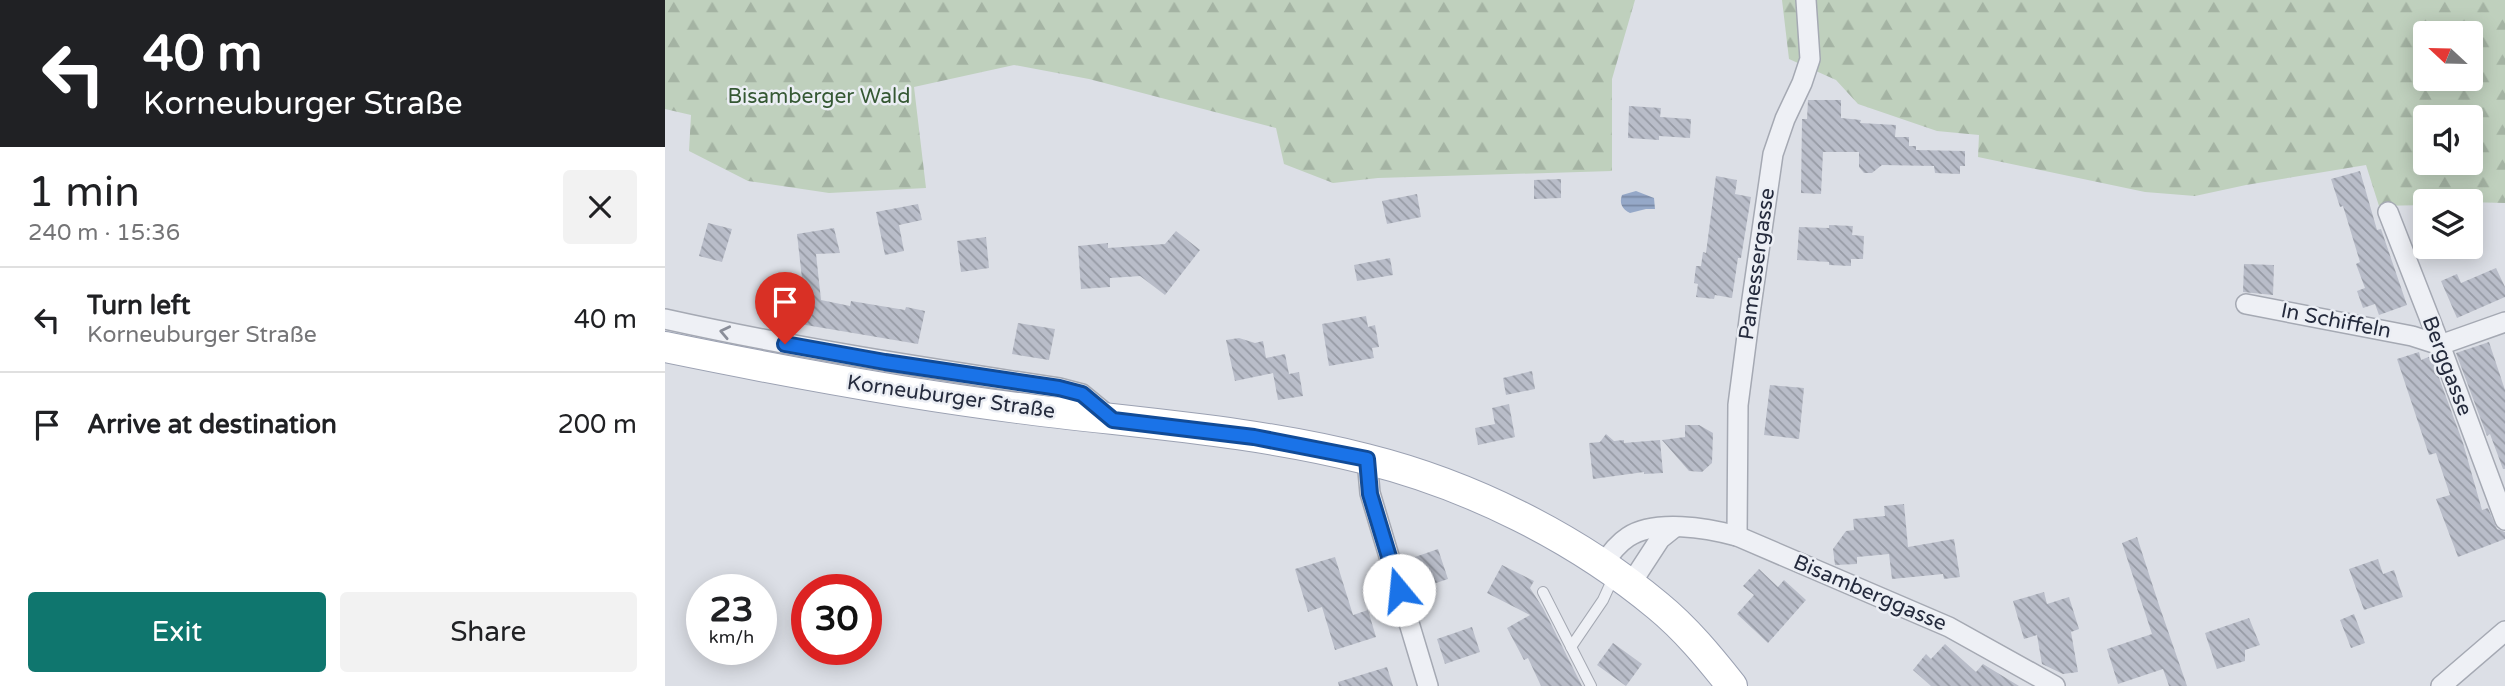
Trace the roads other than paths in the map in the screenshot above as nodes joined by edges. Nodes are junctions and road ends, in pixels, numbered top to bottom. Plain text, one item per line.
1 (1807, 0) edge
2 (2388, 212) dead end
3 (2246, 304) dead end
4 (665, 319) edge
5 (2505, 321) edge
6 (2440, 345) junction
7 (665, 346) edge
8 (1113, 420) junction
9 (1367, 459) junction
10 (2505, 520) edge
11 (1675, 527) junction
12 (1737, 536) junction
13 (1615, 575) junction
14 (1543, 592) dead end
15 (2505, 631) edge
16 (1571, 647) junction
17 (1428, 686) edge
18 (1591, 686) edge
19 (1732, 686) edge
20 (2055, 686) edge
21 (2441, 686) edge

1 - 12 street, Pamessergasse
2 - 6 street, Berggasse
3 - 6 street, In Schiffeln
8 -> 4 street, Korneuburger Straße
5 - 6 street
6 - 10 street, Berggasse
7 - 8 main road, Korneuburger Straße
8 - 9 main road, Korneuburger Straße
9 - 13 main road, Korneuburger Straße
9 - 17 street
11 - 12 street, Bisamberggasse
11 - 13 street
11 - 13 street, Bisamberggasse
12 - 20 street, Bisamberggasse
13 - 16 lane
13 - 19 main road, Korneuburger Straße
14 - 16 lane
15 - 21 street
16 - 18 lane

